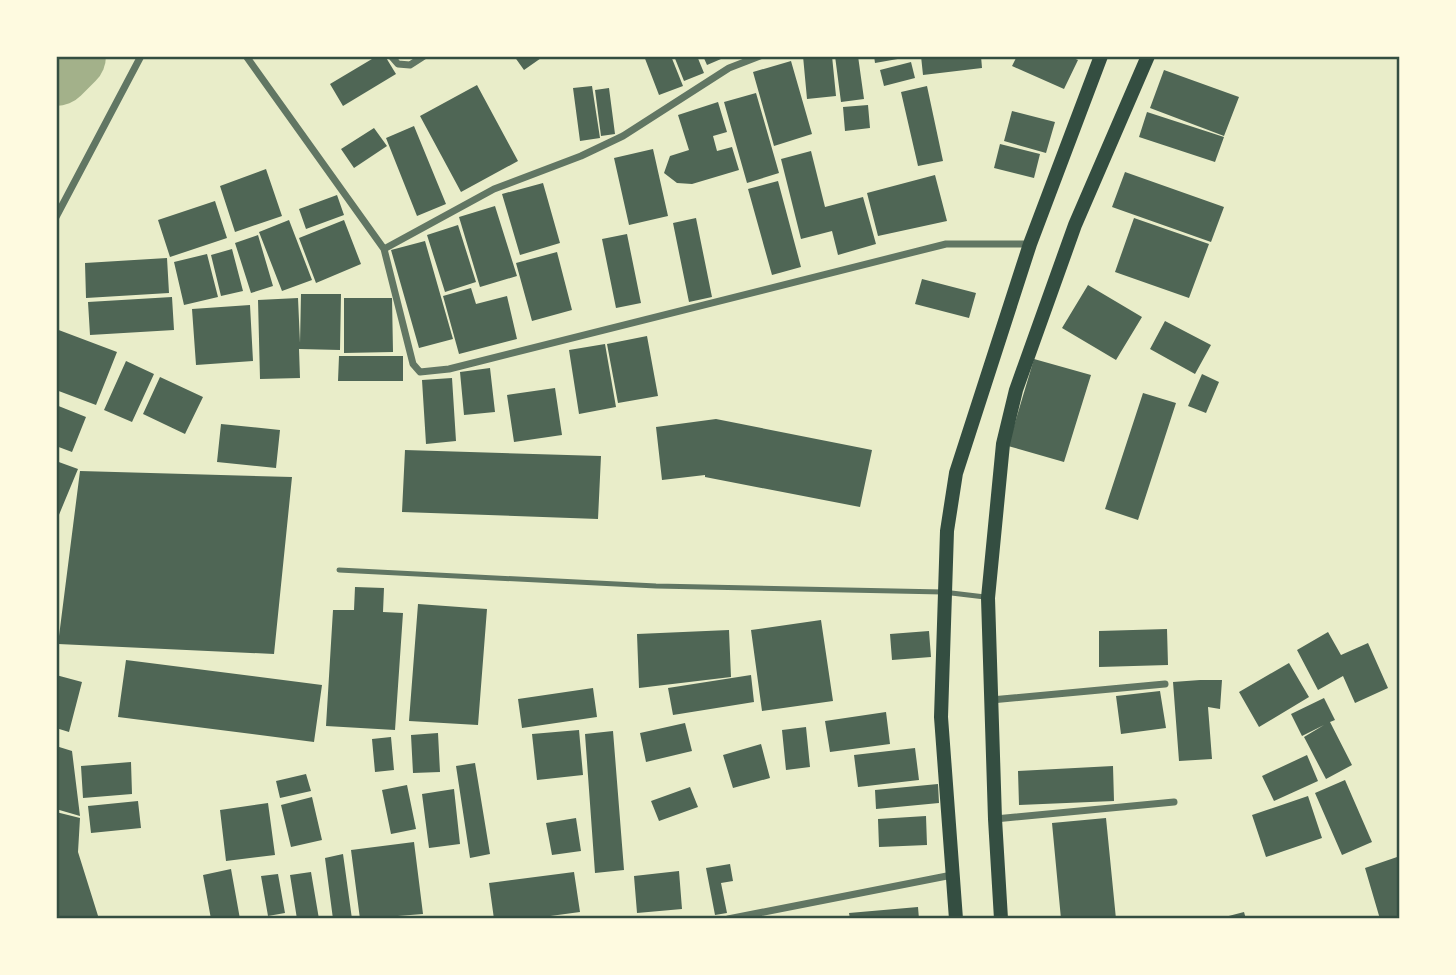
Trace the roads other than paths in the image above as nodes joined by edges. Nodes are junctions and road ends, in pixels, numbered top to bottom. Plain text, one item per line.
1 (141, 56) edge
2 (246, 56) edge
3 (391, 56) edge
4 (424, 56) edge
5 (760, 56) edge
6 (1101, 56) edge
7 (1147, 56) edge
8 (56, 217) edge
9 (1030, 244) junction
10 (384, 249) junction
11 (339, 570) dead end
12 (943, 592) junction
13 (988, 598) junction
14 (1165, 684) dead end
15 (990, 700) junction
16 (1174, 802) dead end
17 (995, 819) junction
18 (953, 875) junction
19 (728, 919) edge
20 (956, 919) edge
21 (1001, 919) edge

1 - 8 street
2 - 10 street
3 - 4 street
5 - 10 street
6 - 9 main road
7 - 13 main road
9 - 10 street
9 - 12 main road
11 - 12 lane
12 - 13 lane
12 - 18 main road
13 - 15 main road
14 - 15 street
15 - 17 main road
16 - 17 street
17 - 21 main road
18 - 19 street
18 - 20 main road

